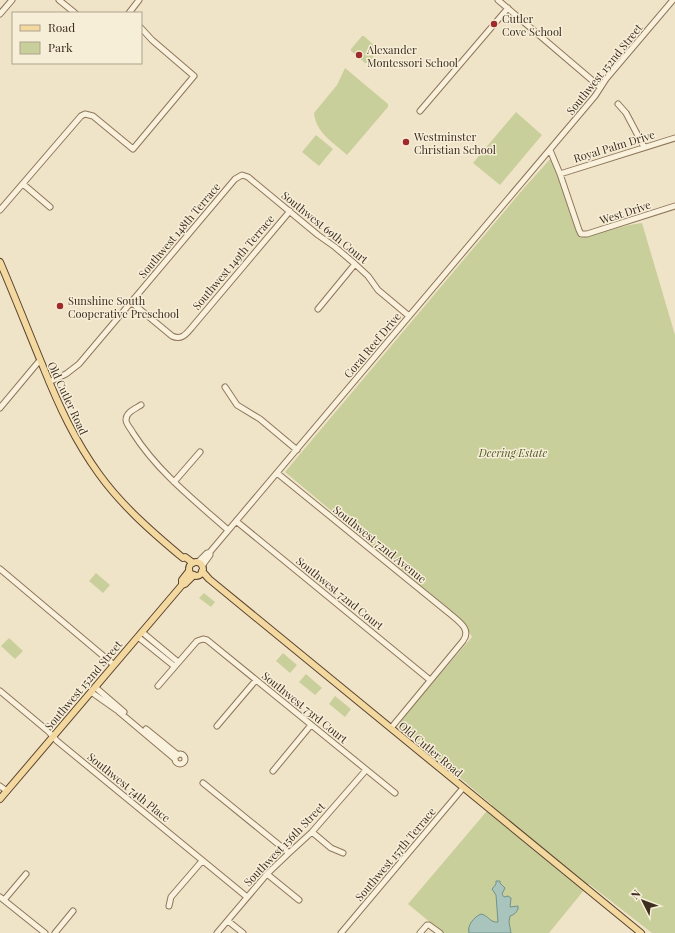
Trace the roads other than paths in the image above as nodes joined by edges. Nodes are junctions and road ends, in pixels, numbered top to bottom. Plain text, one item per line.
1 (12, 0) edge
2 (59, 0) edge
3 (139, 0) edge
4 (498, 0) edge
5 (673, 0) edge
6 (508, 8) junction
7 (73, 12) edge
8 (130, 12) edge
9 (0, 14) edge
10 (142, 29) edge
11 (600, 87) junction
12 (618, 104) dead end
13 (420, 111) dead end
14 (675, 138) edge
15 (644, 147) junction
16 (550, 150) junction
17 (560, 174) junction
18 (241, 175) joint
19 (23, 184) junction
20 (675, 206) edge
21 (50, 207) dead end
22 (0, 210) edge
23 (290, 211) junction
24 (0, 262) edge
25 (355, 264) junction
26 (2, 271) edge
27 (131, 302) junction
28 (318, 309) dead end
29 (409, 316) junction
30 (40, 360) junction
31 (49, 382) junction
32 (226, 387) dead end
33 (140, 405) dead end
34 (0, 408) edge
35 (297, 450) junction
36 (200, 452) dead end
37 (277, 473) junction
38 (174, 482) junction
39 (236, 521) junction
40 (228, 530) junction
41 (0, 569) edge
42 (196, 569) junction
43 (140, 634) junction
44 (176, 664) junction
45 (114, 665) junction
46 (256, 680) junction
47 (430, 680) junction
48 (158, 686) dead end
49 (93, 689) junction
50 (0, 691) edge
51 (311, 725) junction
52 (217, 726) dead end
53 (391, 728) junction
54 (53, 736) junction
55 (176, 757) dead end
56 (273, 770) dead end
57 (366, 770) junction
58 (203, 783) dead end
59 (0, 786) edge
60 (463, 788) junction
61 (4, 791) edge
62 (395, 793) dead end
63 (0, 799) edge
64 (312, 832) junction
65 (289, 853) junction
66 (343, 853) dead end
67 (202, 861) junction
68 (26, 874) dead end
69 (268, 874) junction
70 (247, 897) junction
71 (2, 898) edge
72 (299, 900) dead end
73 (169, 906) dead end
74 (73, 911) dead end
75 (228, 921) junction
76 (45, 933) edge
77 (55, 933) edge
78 (217, 933) edge
79 (244, 933) edge
80 (341, 933) edge
81 (420, 933) edge
82 (440, 933) edge
83 (641, 933) edge

1 - 9 street
2 - 7 street
3 - 8 street
4 - 6 street
5 - 11 street, Southwest 152nd Street
6 - 11 street
6 - 13 street
10 - 19 street
11 - 16 street, Southwest 152nd Street
12 - 15 street
14 - 15 street, Royal Palm Drive
15 - 17 street, Royal Palm Drive
16 - 17 street
16 - 29 street, Coral Reef Drive
17 - 20 street, West Drive
18 - 23 street, Southwest 69th Court
18 - 27 street, Southwest 148th Terrace
19 - 21 street
19 - 22 street
23 - 25 street, Southwest 69th Court
23 - 27 street, Southwest 149th Terrace
24 - 26 main road, Old Cutler Road
25 - 28 street
25 - 29 street, Southwest 69th Court
26 - 30 main road, Old Cutler Road
27 - 31 street, Southwest 148th Terrace
29 - 35 street, Coral Reef Drive
30 - 31 main road, Old Cutler Road
30 - 34 street
31 - 42 main road, Old Cutler Road
32 - 35 street
33 - 38 street
35 - 37 street, Coral Reef Drive
36 - 38 street
37 - 39 street, Coral Reef Drive
37 - 47 street, Southwest 72nd Avenue
38 - 40 street
39 - 40 street, Coral Reef Drive
39 - 47 street, Southwest 72nd Court
40 - 42 street, Coral Reef Drive
41 - 45 street
42 - 43 main road, Southwest 152nd Street
42 - 53 main road, Old Cutler Road
43 - 44 street
43 - 45 main road, Southwest 152nd Street
44 - 46 street, Southwest 73rd Court
44 - 48 street
45 - 49 main road, Southwest 152nd Street
46 - 51 street, Southwest 73rd Court
46 - 52 street
47 - 53 street
49 - 54 main road, Southwest 152nd Street
49 - 55 street
50 - 54 street, Southwest 74th Place
51 - 56 street
51 - 57 street, Southwest 73rd Court
53 - 60 main road, Old Cutler Road
54 - 61 main road, Southwest 152nd Street
54 - 67 street, Southwest 74th Place
57 - 62 street, Southwest 73rd Court
57 - 64 street, Southwest 156th Street
58 - 65 street
59 - 61 street
60 - 80 street, Southwest 157th Terrace
60 - 83 main road, Old Cutler Road
61 - 63 main road, Southwest 152nd Street
64 - 65 street, Southwest 156th Street
64 - 66 street
65 - 69 street, Southwest 156th Street
67 - 70 street, Southwest 74th Place
67 - 73 street
68 - 71 street
69 - 70 street, Southwest 156th Street
69 - 72 street
70 - 75 street, Southwest 156th Street
71 - 76 street
74 - 77 street
75 - 78 street, Southwest 156th Street
75 - 79 street
81 - 82 street

